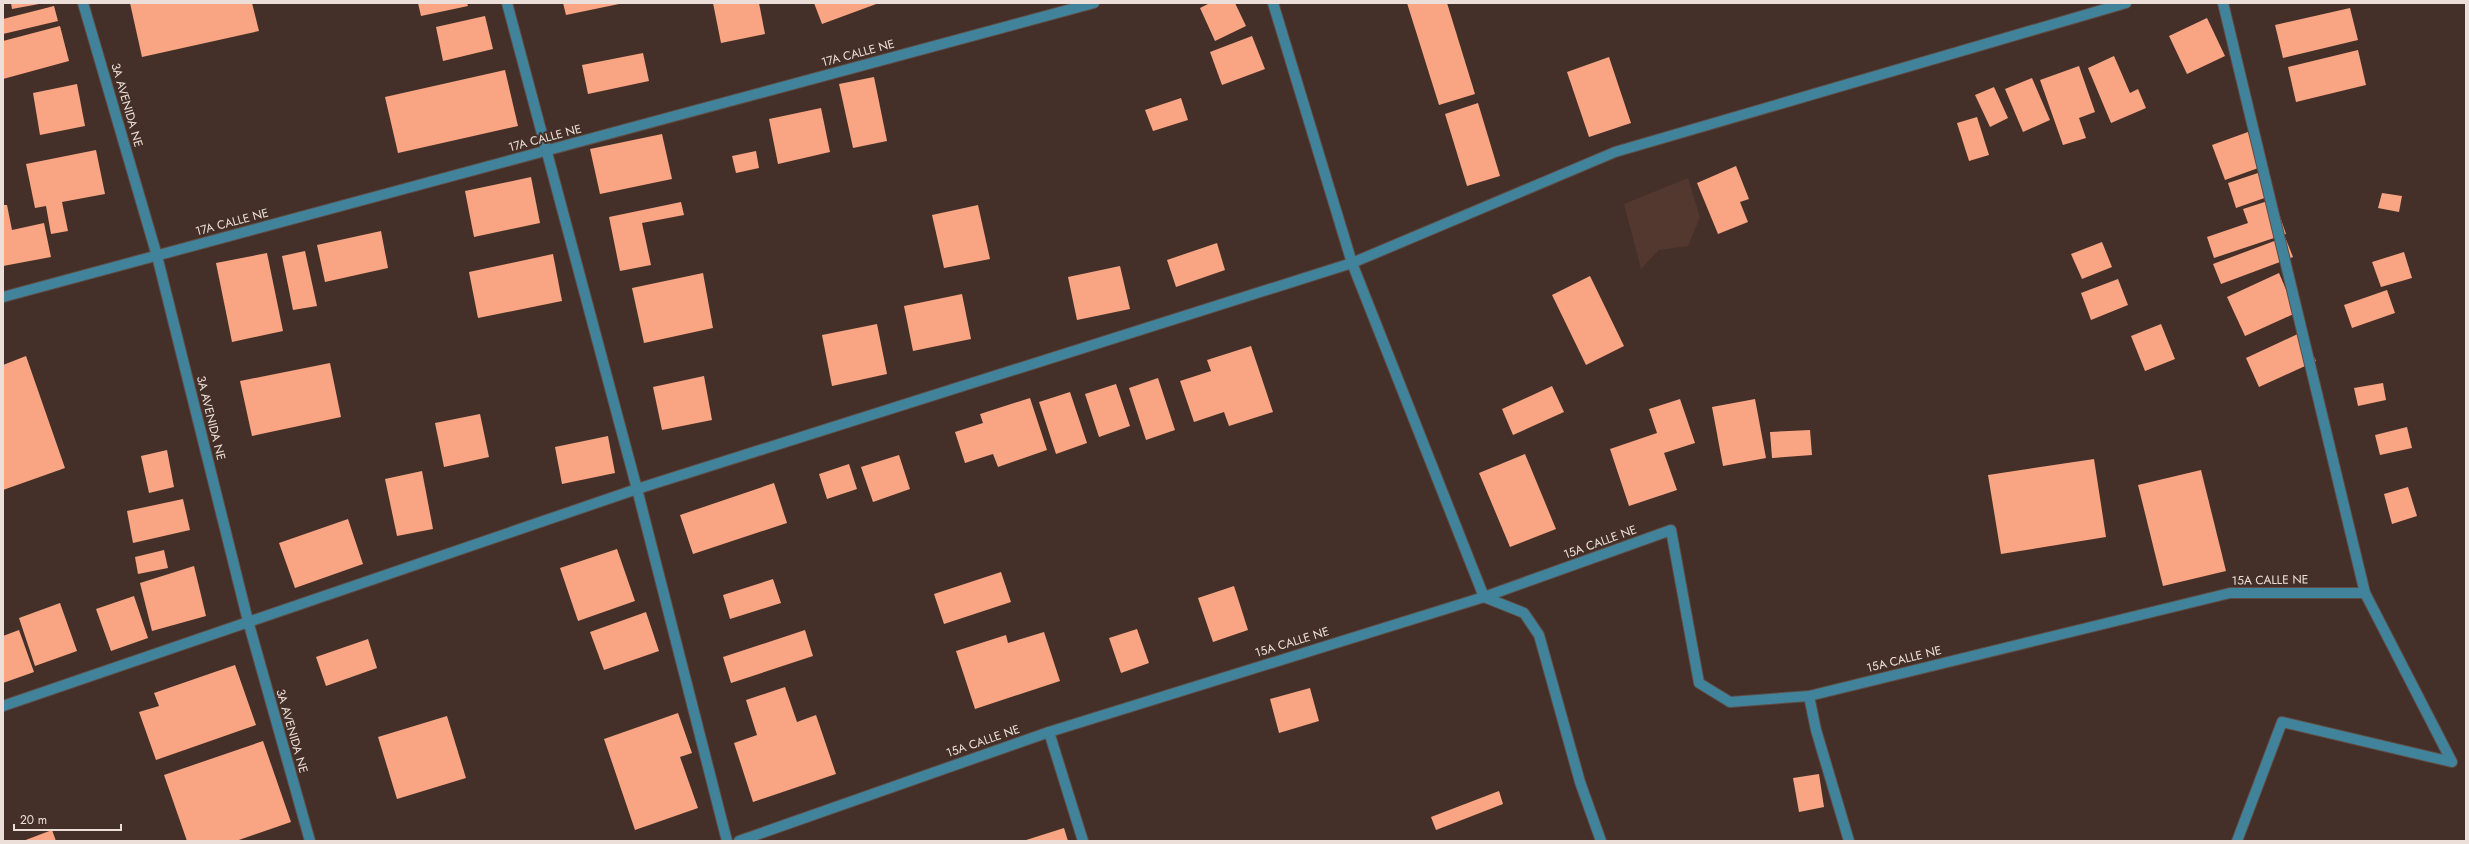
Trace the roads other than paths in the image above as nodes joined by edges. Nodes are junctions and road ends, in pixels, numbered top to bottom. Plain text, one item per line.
1 (83, 3) edge
2 (507, 3) edge
3 (1094, 3) edge
4 (1273, 3) edge
5 (2126, 3) edge
6 (2223, 3) edge
7 (1076, 5) edge
8 (546, 151) junction
9 (157, 256) junction
10 (1352, 264) junction
11 (3, 297) edge
12 (637, 489) junction
13 (2365, 593) junction
14 (1484, 597) junction
15 (248, 621) junction
16 (1809, 696) junction
17 (3, 706) edge
18 (1049, 732) junction
19 (310, 841) edge
20 (727, 841) edge
21 (739, 841) edge
22 (1083, 841) edge
23 (1601, 841) edge
24 (1849, 841) edge
25 (2237, 841) edge

1 - 9 street, 3A AVENIDA NE
2 - 8 street
3 - 7 street, 17A CALLE NE
4 - 10 street
5 - 10 street
6 - 13 street
7 - 8 street, 17A CALLE NE
8 - 9 street, 17A CALLE NE
8 - 12 street
9 - 11 street, 17A CALLE NE
9 - 15 street, 3A AVENIDA NE
10 - 12 street
10 - 14 street
12 - 15 street
12 - 20 street
13 - 16 street, 15A CALLE NE
13 - 25 street
14 - 16 street, 15A CALLE NE
14 - 18 street, 15A CALLE NE
14 - 23 street
15 - 17 street
15 - 19 street, 3A AVENIDA NE
16 - 24 street
18 - 21 street, 15A CALLE NE
18 - 22 street

